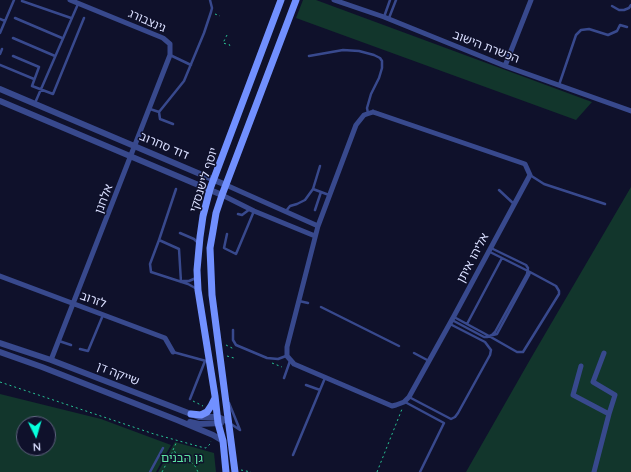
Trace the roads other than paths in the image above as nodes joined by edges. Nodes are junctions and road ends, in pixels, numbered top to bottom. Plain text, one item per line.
1 (14, 0) edge
2 (70, 0) edge
3 (210, 0) edge
4 (277, 0) edge
5 (281, 0) edge
6 (296, 0) edge
7 (334, 0) edge
8 (390, 0) edge
9 (396, 0) edge
10 (531, 0) edge
11 (22, 1) edge
12 (78, 3) junction
13 (631, 5) edge
14 (612, 6) dead end
15 (278, 8) junction
16 (15, 18) dead end
17 (71, 18) junction
18 (84, 18) dead end
19 (386, 18) junction
20 (0, 19) edge
21 (5, 21) junction
22 (627, 27) dead end
23 (0, 33) edge
24 (13, 38) dead end
25 (62, 38) junction
26 (170, 44) joint
27 (2, 49) dead end
28 (0, 54) edge
29 (170, 55) junction
30 (13, 56) dead end
31 (55, 56) junction
32 (309, 56) dead end
33 (0, 65) edge
34 (190, 65) junction
35 (505, 66) junction
36 (34, 79) junction
37 (558, 86) junction
38 (0, 89) edge
39 (41, 89) junction
40 (0, 101) edge
41 (35, 103) junction
42 (149, 109) junction
43 (631, 111) edge
44 (159, 112) junction
45 (368, 113) junction
46 (173, 124) dead end
47 (135, 146) junction
48 (131, 156) junction
49 (320, 166) dead end
50 (530, 175) junction
51 (214, 179) junction
52 (226, 185) junction
53 (176, 189) dead end
54 (210, 189) junction
55 (312, 189) junction
56 (499, 190) dead end
57 (321, 192) junction
58 (222, 195) junction
59 (330, 196) junction
60 (514, 204) junction
61 (605, 204) dead end
62 (252, 210) junction
63 (315, 210) dead end
64 (286, 211) junction
65 (238, 214) dead end
66 (318, 226) junction
67 (180, 233) dead end
68 (200, 234) junction
69 (227, 234) dead end
70 (188, 236) junction
71 (315, 236) junction
72 (159, 240) junction
73 (199, 244) junction
74 (489, 249) junction
75 (502, 258) junction
76 (530, 272) junction
77 (198, 275) junction
78 (0, 276) edge
79 (181, 282) junction
80 (198, 290) junction
81 (299, 300) junction
82 (308, 303) dead end
83 (74, 304) junction
84 (321, 307) dead end
85 (103, 315) junction
86 (452, 320) junction
87 (467, 324) junction
88 (233, 330) dead end
89 (488, 336) junction
90 (59, 341) junction
91 (0, 343) edge
92 (71, 344) dead end
93 (400, 346) dead end
94 (80, 349) dead end
95 (0, 352) edge
96 (173, 352) joint
97 (414, 353) dead end
98 (604, 353) dead end
99 (287, 356) junction
100 (52, 360) junction
101 (429, 360) junction
102 (290, 361) junction
103 (208, 362) junction
104 (581, 366) dead end
105 (284, 378) dead end
106 (325, 378) junction
107 (223, 385) junction
108 (306, 385) dead end
109 (320, 390) junction
110 (215, 396) junction
111 (409, 397) junction
112 (190, 399) road end
113 (404, 402) junction
114 (191, 414) junction
115 (609, 414) junction
116 (177, 420) junction
117 (218, 420) junction
118 (229, 422) junction
119 (223, 442) junction
120 (163, 448) dead end
121 (293, 455) dead end
122 (236, 471) edge
123 (150, 472) edge
124 (226, 472) edge
125 (420, 472) edge
126 (594, 472) edge

1 - 21 lane
2 - 12 street, גינצבורג
3 - 34 lane
4 - 15 main road
5 - 15 main road, יוסף לישנסקי
6 - 52 main road, יוסף לישנסקי
7 - 19 street, הכשרת הישוב
8 - 19 lane
9 - 19 lane
10 - 35 street
11 - 17 lane
12 - 17 lane
12 - 26 street, גינצבורג
13 - 14 lane
15 - 51 main road, יוסף לישנסקי
16 - 25 lane
17 - 25 lane
18 - 39 lane
19 - 35 street, הכשרת הישוב
20 - 21 lane
21 - 23 lane
22 - 37 lane
24 - 31 lane
25 - 31 lane
26 - 29 street, אלחנן
27 - 28 lane
29 - 34 lane
29 - 42 street, אלחנן
30 - 36 lane
31 - 39 lane
32 - 45 lane
33 - 36 lane
34 - 44 lane
35 - 37 street, הכשרת הישוב
36 - 39 lane
37 - 43 street, הכשרת הישוב
38 - 41 street, דוד סחרוב
39 - 41 lane
40 - 48 street, דוד סחרוב
41 - 47 street, דוד סחרוב
42 - 44 lane
42 - 47 street, אלחנן
44 - 46 lane
45 - 50 street
45 - 59 street
47 - 48 street, אלחנן
47 - 51 street, דוד סחרוב
48 - 54 street, דוד סחרוב
48 - 83 street, אלחנן
49 - 55 lane
50 - 60 street, אליהו איתן
50 - 61 lane
51 - 52 street, דוד סחרוב
51 - 54 main road, יוסף לישנסקי
52 - 58 main road, יוסף לישנסקי
52 - 64 street, דוד סחרוב
53 - 72 lane
54 - 58 street, דוד סחרוב
54 - 68 main road, יוסף לישנסקי
55 - 57 lane
55 - 64 lane
56 - 60 lane
57 - 59 lane
57 - 63 lane
58 - 62 street, דוד סחרוב
58 - 107 main road, יוסף לישנסקי
59 - 66 street
60 - 74 street, אליהו איתן
62 - 65 lane
62 - 69 lane
62 - 71 street, דוד סחרוב
64 - 66 street, דוד סחרוב
66 - 71 street
67 - 70 lane
68 - 70 lane
68 - 73 main road, יוסף לישנסקי
70 - 73 lane
71 - 81 street
72 - 79 lane
72 - 79 lane
73 - 77 main road, יוסף לישנסקי
74 - 75 lane
74 - 86 street, אליהו איתן
74 - 86 lane
75 - 76 lane
75 - 87 lane
76 - 89 lane
76 - 89 lane
77 - 79 lane
77 - 80 main road, יוסף לישנסקי
78 - 83 street, לזרוב
79 - 80 lane
80 - 103 main road, יוסף לישנסקי
81 - 82 lane
81 - 99 street
83 - 85 street, לזרוב
83 - 90 street, אלחנן
84 - 93 lane
85 - 94 lane
85 - 96 street, לזרוב
86 - 87 lane
86 - 101 street, אליהו איתן
86 - 111 lane
87 - 89 lane
88 - 99 lane
90 - 92 lane
90 - 100 street, אלחנן
91 - 100 street, שייקה דן
95 - 116 street, שייקה דן
96 - 103 lane
97 - 101 lane
98 - 115 street
99 - 102 street
100 - 114 street, שייקה דן
101 - 111 street, אליהו איתן
102 - 105 lane
102 - 106 street
103 - 110 main road, יוסף לישנסקי
103 - 112 lane
104 - 115 street
106 - 109 lane
106 - 113 street
107 - 118 main road, יוסף לישנסקי
107 - 118 lane
108 - 109 lane
109 - 121 lane
110 - 114 main road
110 - 117 main road, יוסף לישנסקי
111 - 113 street, אליהו איתן
113 - 125 lane
114 - 117 street, שייקה דן
115 - 126 street
116 - 117 street
116 - 119 street, שייקה דן
117 - 118 street
117 - 119 main road, יוסף לישנסקי
118 - 122 main road, יוסף לישנסקי
119 - 124 main road, יוסף לישנסקי
120 - 123 lane

